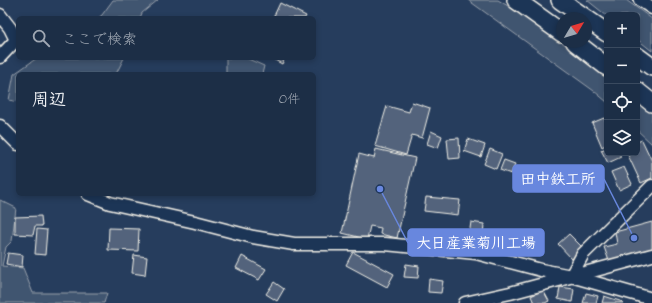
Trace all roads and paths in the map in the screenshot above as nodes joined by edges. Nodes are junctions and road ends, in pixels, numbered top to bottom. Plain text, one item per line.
1 (516, 0) edge
2 (560, 0) edge
3 (640, 0) edge
4 (652, 8) edge
5 (0, 15) edge
6 (556, 29) edge
7 (604, 31) edge
8 (582, 48) edge
9 (0, 57) edge
10 (640, 58) edge
11 (604, 65) edge
12 (652, 67) edge
13 (640, 93) edge
14 (652, 103) edge
15 (0, 126) edge
16 (16, 142) edge
17 (652, 186) edge
18 (93, 196) edge
19 (652, 255) edge
20 (571, 276) junction
21 (652, 299) edge
22 (465, 303) edge

1 - 6 highway
2 - 7 highway
3 - 4 street
5 - 9 street
8 - 11 highway
10 - 12 highway
13 - 14 highway
15 - 16 street
17 - 20 street
18 - 20 street
19 - 20 street
20 - 21 street
20 - 22 street

